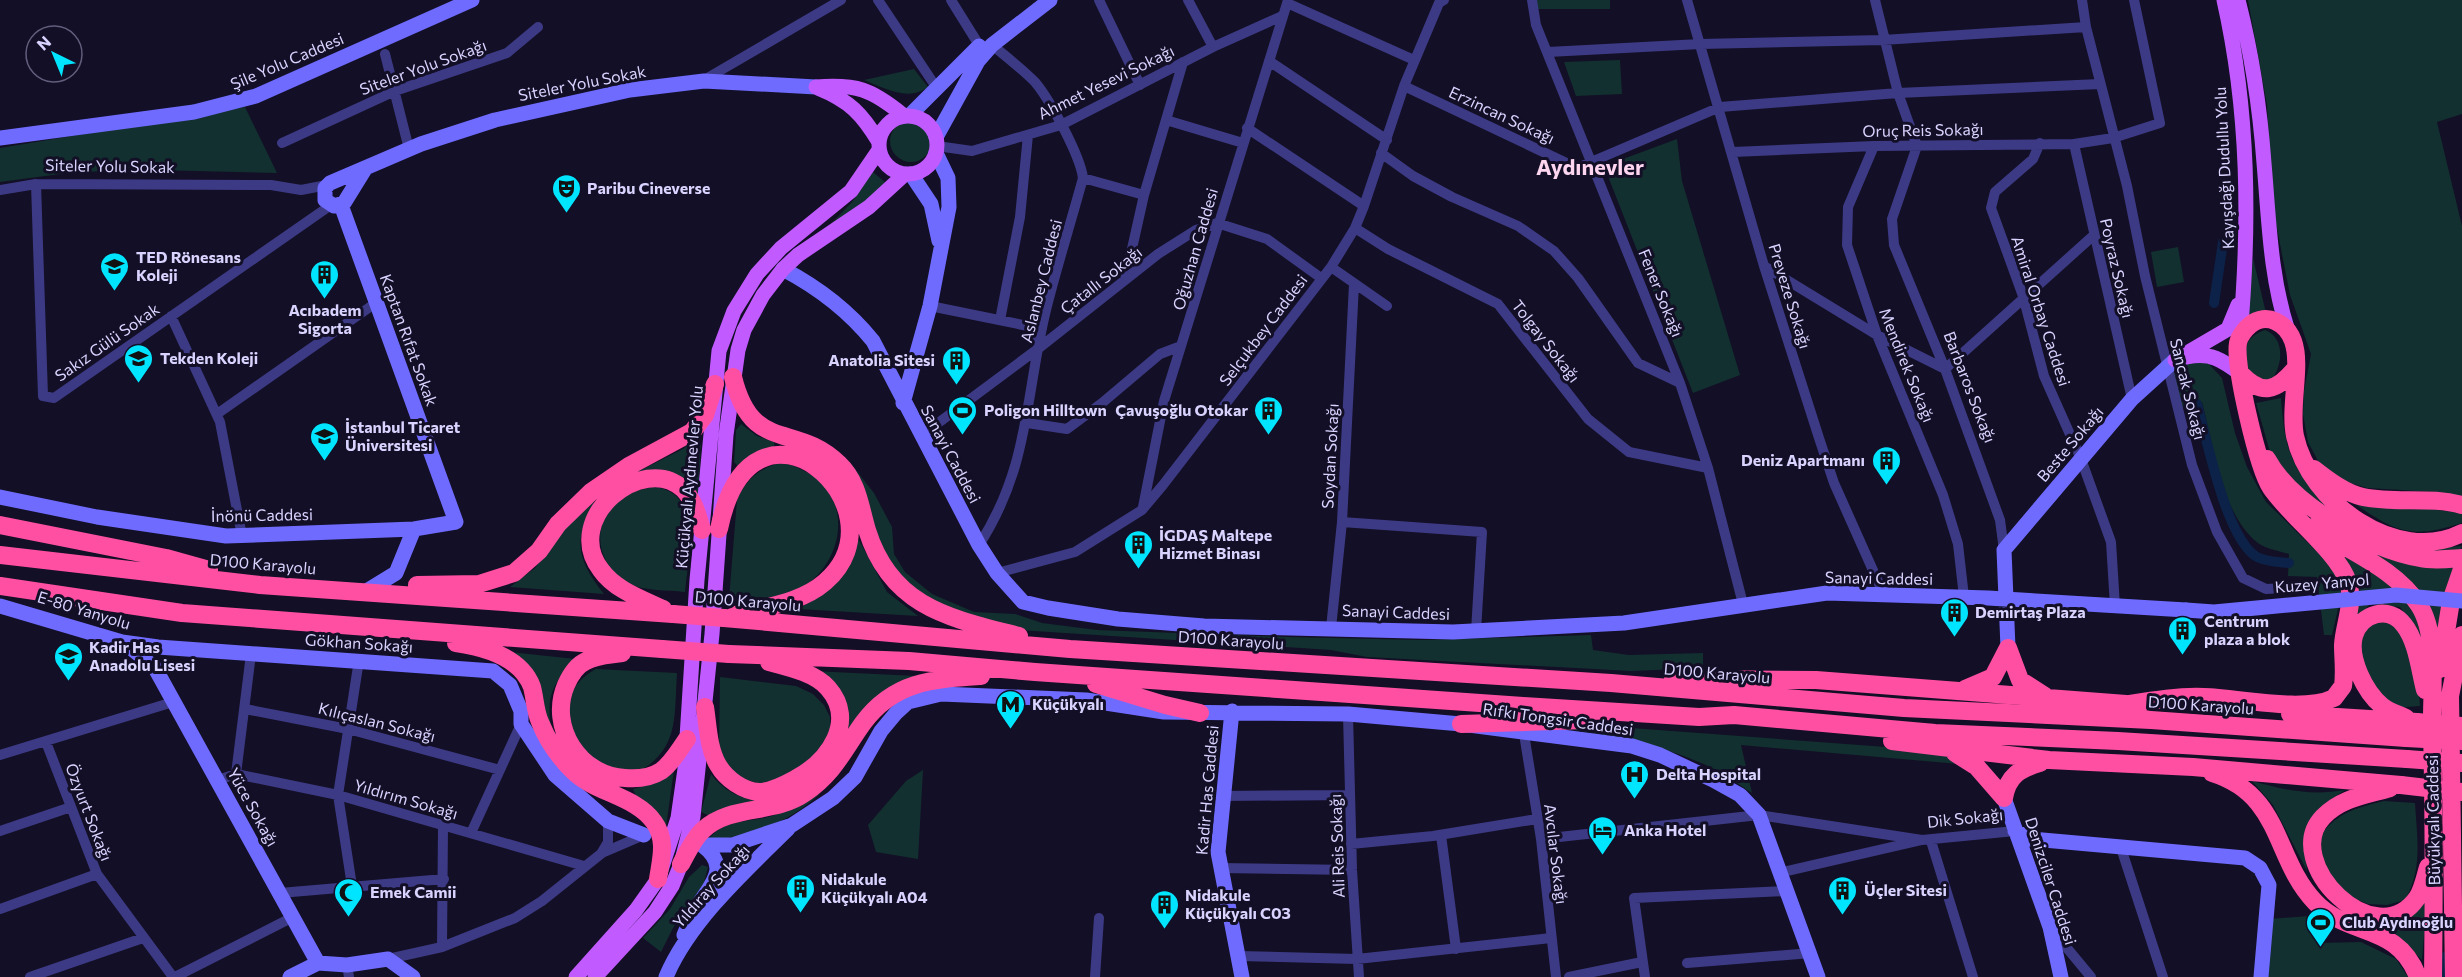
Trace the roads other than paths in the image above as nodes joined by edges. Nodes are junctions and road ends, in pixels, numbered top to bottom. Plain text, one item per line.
1 (472, 0) edge
2 (841, 0) edge
3 (878, 0) edge
4 (951, 0) edge
5 (1038, 0) edge
6 (1050, 0) edge
7 (1099, 0) edge
8 (1188, 0) edge
9 (1526, 0) edge
10 (1532, 0) edge
11 (1687, 0) edge
12 (1875, 0) edge
13 (2082, 0) edge
14 (2134, 0) edge
15 (2224, 0) edge
16 (2238, 0) edge
17 (1440, 1) edge
18 (1287, 2) edge
19 (1282, 16) junction
20 (1536, 25) junction
21 (538, 27) dead end
22 (2086, 27) junction
23 (1883, 40) junction
24 (986, 45) junction
25 (1700, 45) junction
26 (1213, 47) junction
27 (1548, 52) junction
28 (385, 54) dead end
29 (1414, 60) junction
30 (1269, 61) junction
31 (1183, 62) junction
32 (704, 81) junction
33 (1140, 84) junction
34 (2100, 84) junction
35 (1404, 86) junction
36 (816, 87) junction
37 (938, 90) junction
38 (395, 91) junction
39 (1898, 93) junction
40 (1720, 107) junction
41 (906, 115) junction
42 (1166, 120) junction
43 (1061, 125) junction
44 (1247, 129) junction
45 (1028, 135) junction
46 (0, 138) edge
47 (2113, 138) junction
48 (1387, 140) junction
49 (282, 142) dead end
50 (1243, 143) junction
51 (2040, 143) junction
52 (2074, 144) junction
53 (936, 145) junction
54 (879, 146) junction
55 (1874, 146) junction
56 (1917, 146) junction
57 (409, 148) junction
58 (1733, 152) junction
59 (1381, 153) junction
60 (1593, 163) junction
61 (365, 169) junction
62 (908, 174) junction
63 (1083, 178) junction
64 (330, 183) junction
65 (36, 184) junction
66 (0, 190) edge
67 (1144, 195) junction
68 (340, 201) junction
69 (1364, 206) junction
70 (1217, 223) junction
71 (1355, 228) junction
72 (2094, 235) junction
73 (940, 250) junction
74 (2247, 264) junction
75 (1764, 266) junction
76 (1331, 267) junction
77 (783, 269) junction
78 (1321, 278) junction
79 (1125, 280) junction
80 (1354, 284) junction
81 (2023, 296) junction
82 (376, 302) junction
83 (930, 306) junction
84 (1387, 306) dead end
85 (171, 316) junction
86 (1000, 320) junction
87 (2288, 331) junction
88 (1877, 335) junction
89 (2240, 336) junction
90 (1181, 346) junction
91 (1039, 348) junction
92 (884, 361) junction
93 (916, 361) junction
94 (2171, 362) junction
95 (1945, 369) junction
96 (2294, 370) junction
97 (2241, 375) junction
98 (734, 377) junction
99 (1680, 383) junction
100 (715, 384) junction
101 (2132, 399) junction
102 (903, 403) junction
103 (217, 414) junction
104 (1027, 423) junction
105 (922, 435) junction
106 (2254, 435) junction
107 (2081, 459) junction
108 (2306, 463) junction
109 (1708, 468) junction
110 (0, 496) edge
111 (2462, 505) edge
112 (1142, 510) junction
113 (2292, 513) junction
114 (456, 522) joint
115 (1342, 522) junction
116 (0, 525) edge
117 (414, 529) junction
118 (711, 530) junction
119 (2462, 533) edge
120 (242, 536) junction
121 (979, 545) junction
122 (2004, 550) junction
123 (0, 555) edge
124 (2462, 558) edge
125 (2462, 569) edge
126 (997, 573) junction
127 (260, 585) junction
128 (0, 586) edge
129 (2304, 587) dead end
130 (365, 592) junction
131 (1884, 595) junction
132 (1964, 597) junction
133 (2006, 601) junction
134 (2462, 601) edge
135 (1743, 604) junction
136 (2115, 606) junction
137 (0, 608) edge
138 (2186, 610) joint
139 (673, 614) junction
140 (724, 618) junction
141 (342, 624) junction
142 (1331, 628) junction
143 (1476, 631) junction
144 (2462, 635) edge
145 (122, 642) junction
146 (158, 647) junction
147 (2008, 648) junction
148 (662, 649) junction
149 (1070, 649) junction
150 (251, 654) junction
151 (729, 654) junction
152 (2459, 658) edge
153 (359, 660) junction
154 (155, 668) junction
155 (1035, 672) junction
156 (1060, 674) junction
157 (1611, 683) junction
158 (2462, 688) edge
159 (1958, 691) junction
160 (2049, 698) junction
161 (173, 702) junction
162 (2130, 704) junction
163 (705, 707) junction
164 (245, 709) junction
165 (1232, 711) junction
166 (1200, 713) junction
167 (1348, 714) junction
168 (1699, 717) junction
169 (2425, 717) junction
170 (2456, 721) edge
171 (521, 724) junction
172 (1461, 724) junction
173 (348, 729) junction
174 (1524, 734) junction
175 (687, 739) junction
176 (2462, 741) edge
177 (46, 742) junction
178 (1943, 748) junction
179 (0, 755) edge
180 (2049, 760) junction
181 (2462, 763) edge
182 (2193, 767) junction
183 (500, 770) junction
184 (236, 774) junction
185 (218, 780) junction
186 (2401, 785) junction
187 (2462, 792) edge
188 (338, 795) junction
189 (1350, 795) junction
190 (1221, 796) junction
191 (2004, 798) junction
192 (71, 807) junction
193 (2452, 810) junction
194 (1759, 815) junction
195 (1537, 819) junction
196 (608, 821) junction
197 (442, 825) junction
198 (792, 825) junction
199 (0, 831) edge
200 (2015, 831) junction
201 (471, 833) junction
202 (644, 835) joint
203 (1441, 835) junction
204 (1541, 839) junction
205 (1926, 841) junction
206 (2434, 842) junction
207 (1351, 844) junction
208 (2121, 848) junction
209 (2462, 852) edge
210 (602, 853) junction
211 (681, 864) junction
212 (584, 866) junction
213 (1219, 868) junction
214 (1352, 870) junction
215 (1779, 873) junction
216 (97, 874) junction
217 (444, 879) junction
218 (658, 879) junction
219 (352, 886) junction
220 (1787, 891) junction
221 (280, 893) junction
222 (0, 909) edge
223 (293, 917) junction
224 (1099, 918) dead end
225 (2050, 927) junction
226 (143, 938) junction
227 (1551, 938) junction
228 (442, 947) junction
229 (1456, 949) junction
230 (677, 951) junction
231 (1811, 953) junction
232 (1238, 956) junction
233 (388, 959) junction
234 (1357, 959) junction
235 (1642, 962) junction
236 (318, 963) junction
237 (1687, 963) dead end
238 (2462, 964) edge
239 (348, 971) edge
240 (30, 977) edge
241 (174, 977) edge
242 (290, 977) edge
243 (413, 977) edge
244 (576, 977) edge
245 (595, 977) edge
246 (666, 977) edge
247 (1095, 977) edge
248 (1242, 977) edge
249 (1359, 977) edge
250 (1556, 977) edge
251 (1569, 977) edge
252 (1645, 977) edge
253 (1818, 977) edge
254 (1973, 977) edge
255 (2061, 977) edge
256 (2091, 977) edge
257 (2163, 977) edge
258 (2261, 977) edge
259 (2418, 977) edge
260 (2433, 977) edge
261 (2457, 977) edge

1 - 46 main road, Şile Yolu Caddesi
2 - 32 street
3 - 37 street
4 - 24 street
5 - 24 main road
6 - 24 main road
7 - 33 street
8 - 26 street
9 - 20 street
10 - 20 street, Fener Sokağı
11 - 25 street, Preveze Sokağı
12 - 23 street
13 - 22 street, Sancak Sokağı
14 - 47 street, Oruç Reis Sokağı
15 - 74 main road, Kayışdağı Dudullu Yolu
16 - 87 main road
17 - 29 street, Selçukbey Caddesi
18 - 19 street, Oğuzhan Caddesi
18 - 29 street
19 - 26 street, Ahmet Yesevi Sokağı
19 - 30 street, Oğuzhan Caddesi
20 - 27 street, Fener Sokağı
21 - 38 street, Siteler Yolu Sokağı
22 - 23 street
22 - 34 street, Sancak Sokağı
23 - 25 street
23 - 39 street
24 - 37 main road
24 - 43 street
24 - 53 main road
25 - 27 street
25 - 40 street, Preveze Sokağı
26 - 31 street, Ahmet Yesevi Sokağı
27 - 60 street, Fener Sokağı
28 - 38 street
29 - 35 street, Selçukbey Caddesi
30 - 44 street, Oğuzhan Caddesi
30 - 48 street
31 - 33 street, Ahmet Yesevi Sokağı
31 - 42 street
32 - 36 main road, Siteler Yolu Sokak
32 - 57 main road, Siteler Yolu Sokak
33 - 43 street, Ahmet Yesevi Sokağı
34 - 39 street, Erzincan Sokağı
34 - 47 street, Sancak Sokağı
35 - 48 street, Selçukbey Caddesi
35 - 60 street, Erzincan Sokağı
36 - 41 main road
36 - 54 main road
37 - 41 main road
38 - 49 street, Siteler Yolu Sokağı
38 - 57 street
39 - 40 street, Erzincan Sokağı
39 - 56 street
40 - 58 street, Preveze Sokağı
40 - 60 street, Erzincan Sokağı
41 - 53 main road
41 - 54 main road
42 - 50 street
42 - 67 street
43 - 45 street, Ahmet Yesevi Sokağı
43 - 63 street
44 - 50 street, Oğuzhan Caddesi
44 - 69 street
45 - 53 street, Ahmet Yesevi Sokağı
45 - 86 street
47 - 52 street, Oruç Reis Sokağı
47 - 94 street, Sancak Sokağı
48 - 59 street, Selçukbey Caddesi
50 - 70 street, Oğuzhan Caddesi
51 - 52 street, Oruç Reis Sokağı
51 - 56 street, Oruç Reis Sokağı
51 - 81 street, Amiral Orbay Caddesi
52 - 72 street, Poyraz Sokağı
53 - 62 main road
53 - 73 main road
54 - 62 main road
54 - 100 main road, Küçükyalı Aydınevler Yolu
55 - 56 street, Oruç Reis Sokağı
55 - 58 street, Oruç Reis Sokağı
55 - 88 street, Mendirek Sokağı
56 - 95 street, Barbaros Sokağı
57 - 61 main road, Siteler Yolu Sokak
58 - 75 street, Preveze Sokağı
59 - 69 street, Selçukbey Caddesi
59 - 99 street
60 - 99 street, Fener Sokağı
61 - 64 main road, Siteler Yolu Sokak
61 - 68 main road
62 - 73 main road
62 - 77 main road, Küçükyalı Aydınevler Yolu
63 - 67 street
63 - 91 street, Aslanbey Caddesi
64 - 65 street, Siteler Yolu Sokak
64 - 68 main road, Kaptan Rıfat Sokak
64 - 68 main road
65 - 66 street, Siteler Yolu Sokak
65 - 85 street, Sakız Gülü Sokak
67 - 79 street
68 - 82 main road, Kaptan Rıfat Sokak
68 - 85 street, Sakız Gülü Sokak
69 - 71 street, Selçukbey Caddesi
70 - 78 street
70 - 79 street, Çatallı Sokağı
70 - 90 street, Oğuzhan Caddesi
71 - 76 street, Selçukbey Caddesi
71 - 109 street, Tolgay Sokağı
72 - 81 street
72 - 101 street, Poyraz Sokağı
73 - 83 main road
74 - 89 main road, Kayışdağı Dudullu Yolu
74 - 94 main road
75 - 88 street
75 - 131 street, Preveze Sokağı
76 - 78 street, Selçukbey Caddesi
76 - 80 street
77 - 92 main road, Sanayi Caddesi
77 - 98 main road, Küçükyalı Aydınevler Yolu
78 - 112 street, Selçukbey Caddesi
79 - 91 street, Çatallı Sokağı
80 - 84 street
80 - 115 street, Soydan Sokağı
81 - 95 street
81 - 107 street, Amiral Orbay Caddesi
82 - 103 street
82 - 114 main road, Kaptan Rıfat Sokak
83 - 86 street
83 - 93 main road
85 - 103 street
86 - 91 street
87 - 89 highway
87 - 96 highway
88 - 95 street
88 - 132 street, Mendirek Sokağı
89 - 97 highway
90 - 104 street
90 - 112 street, Oğuzhan Caddesi
91 - 104 street, Aslanbey Caddesi
91 - 105 street, Çatallı Sokağı
92 - 93 main road
92 - 102 main road, Sanayi Caddesi
93 - 102 main road
94 - 97 main road
94 - 101 main road, Beste Sokağı
94 - 129 street, Sancak Sokağı
95 - 122 street, Barbaros Sokağı
96 - 97 highway
96 - 108 highway
97 - 106 highway
98 - 118 main road, Küçükyalı Aydınevler Yolu
98 - 149 highway
99 - 109 street, Fener Sokağı
100 - 118 main road, Küçükyalı Aydınevler Yolu
100 - 130 highway
101 - 107 main road, Beste Sokağı
102 - 105 main road, Sanayi Caddesi
103 - 120 street
104 - 121 street, Aslanbey Caddesi
105 - 121 main road, Sanayi Caddesi
106 - 113 highway
106 - 124 highway
107 - 122 main road, Beste Sokağı
107 - 136 street, Amiral Orbay Caddesi
108 - 111 highway
108 - 119 highway
109 - 135 street, Fener Sokağı
110 - 120 main road, İnönü Caddesi
112 - 126 street, Selçukbey Caddesi
113 - 162 highway
113 - 169 highway
114 - 117 main road, İnönü Caddesi
115 - 142 street, Soydan Sokağı
115 - 143 street
116 - 127 highway
117 - 120 main road, İnönü Caddesi
117 - 130 main road
118 - 139 highway
118 - 140 highway
118 - 163 main road, Küçükyalı Aydınevler Yolu
118 - 175 main road, Küçükyalı Aydınevler Yolu
121 - 126 main road, Sanayi Caddesi
122 - 133 main road, Barbaros Sokağı
123 - 127 highway, D100 Karayolu
125 - 169 highway
126 - 142 main road, Sanayi Caddesi
127 - 130 highway, D100 Karayolu
128 - 141 highway
130 - 139 highway, D100 Karayolu
131 - 132 main road, Sanayi Caddesi
131 - 135 main road, Sanayi Caddesi
132 - 133 main road, Sanayi Caddesi
133 - 136 main road, Sanayi Caddesi
133 - 147 main road, Barbaros Sokağı
134 - 138 main road, Kuzey Yanyol, bridge
135 - 143 main road, Sanayi Caddesi
136 - 138 main road, Sanayi Caddesi
137 - 145 main road, E-80 Yanyolu
139 - 140 highway, D100 Karayolu, bridge
140 - 149 highway, D100 Karayolu
141 - 148 highway
141 - 218 highway
142 - 143 main road, Sanayi Caddesi
144 - 152 highway, Büyükyalı Caddesi
145 - 146 main road, E-80 Yanyolu
145 - 154 main road, Yüce Sokağı
146 - 150 main road, Gökhan Sokağı
146 - 154 main road
147 - 159 highway
147 - 160 highway
148 - 151 highway, bridge
148 - 175 highway
149 - 157 highway, D100 Karayolu
150 - 153 main road, Gökhan Sokağı
150 - 164 street
151 - 155 highway
151 - 163 highway
152 - 170 highway, Büyükyalı Caddesi
153 - 171 main road, Gökhan Sokağı
153 - 173 street
154 - 161 main road, Yüce Sokağı
155 - 156 highway
155 - 211 highway
156 - 166 highway
156 - 168 highway
157 - 159 highway
157 - 176 highway, D100 Karayolu, bridge
158 - 170 highway
159 - 160 highway
160 - 162 highway
161 - 177 street
161 - 185 main road, Yüce Sokağı
162 - 169 highway
163 - 211 main road, Küçükyalı Aydınevler Yolu
164 - 173 street, Kılıçaslan Sokağı
164 - 184 street
165 - 166 main road, Rıfkı Tongsir Caddesi
165 - 167 main road, Rıfkı Tongsir Caddesi
165 - 190 main road, Kadir Has Caddesi
166 - 198 main road, Rıfkı Tongsir Caddesi
167 - 172 main road, Rıfkı Tongsir Caddesi
167 - 189 street, Ali Reis Sokağı
168 - 172 highway
168 - 178 highway
168 - 181 highway, bridge
169 - 169 highway
169 - 170 highway, bridge
169 - 206 highway, Büyükyalı Caddesi
170 - 193 highway, Büyükyalı Caddesi
171 - 183 street
171 - 196 main road
172 - 174 main road, Rıfkı Tongsir Caddesi
173 - 183 street, Kılıçaslan Sokağı
173 - 188 street
174 - 194 main road, Rıfkı Tongsir Caddesi
174 - 195 street, Avcılar Sokağı
175 - 218 main road, Küçükyalı Aydınevler Yolu
177 - 179 street
177 - 192 street, Özyurt Sokağı
178 - 180 highway
178 - 191 highway
180 - 182 highway
180 - 191 highway
182 - 186 highway
182 - 259 highway
183 - 201 street
184 - 185 street
184 - 188 street, Yıldırım Sokağı
185 - 221 main road, Yüce Sokağı
186 - 187 highway, bridge
186 - 206 highway
188 - 197 street, Yıldırım Sokağı
188 - 219 street
189 - 190 street
189 - 207 street, Ali Reis Sokağı
190 - 213 main road, Kadir Has Caddesi
191 - 200 main road, Denizciler Caddesi
192 - 199 street
192 - 216 street, Özyurt Sokağı
193 - 209 highway
193 - 261 highway, Büyükyalı Caddesi
194 - 204 street
194 - 205 street
194 - 215 main road, Rıfkı Tongsir Caddesi
195 - 203 street
195 - 204 street, Avcılar Sokağı
196 - 202 main road
196 - 210 street
197 - 201 street, Yıldırım Sokağı
197 - 217 street
198 - 230 main road, Yıldıray Sokağı
198 - 230 main road
200 - 205 street, Dik Sokağı
200 - 208 main road, Dik Sokağı
200 - 225 main road, Denizciler Caddesi
201 - 212 street, Yıldırım Sokağı
202 - 210 street
203 - 207 street
203 - 229 street
204 - 227 street, Avcılar Sokağı
205 - 215 street, Dik Sokağı
205 - 254 street
206 - 260 highway, Büyükyalı Caddesi
207 - 214 street, Ali Reis Sokağı
208 - 257 street
208 - 258 main road, Dik Sokağı
210 - 212 street
211 - 245 main road, Küçükyalı Aydınevler Yolu
212 - 228 street
213 - 214 street
213 - 232 main road, Kadir Has Caddesi
214 - 234 street, Ali Reis Sokağı
215 - 220 main road, Rıfkı Tongsir Caddesi
216 - 222 street
216 - 226 street, Özyurt Sokağı
217 - 219 street
217 - 228 street
218 - 244 main road, Küçükyalı Aydınevler Yolu
219 - 221 street
220 - 231 main road, Rıfkı Tongsir Caddesi
220 - 235 street
221 - 223 main road, Yüce Sokağı
223 - 236 main road, Yüce Sokağı
223 - 241 street
224 - 247 street
225 - 255 main road, Denizciler Caddesi
225 - 256 street
226 - 240 street
226 - 241 street, Özyurt Sokağı
227 - 229 street
227 - 250 street, Avcılar Sokağı
228 - 233 street
229 - 234 street
230 - 246 main road, Yıldıray Sokağı
231 - 237 street
231 - 253 main road, Rıfkı Tongsir Caddesi
232 - 234 street
232 - 248 main road, Kadir Has Caddesi
233 - 239 main road
233 - 243 main road
234 - 249 street, Ali Reis Sokağı
235 - 251 street
235 - 252 street
236 - 239 main road
236 - 242 main road
238 - 261 highway

